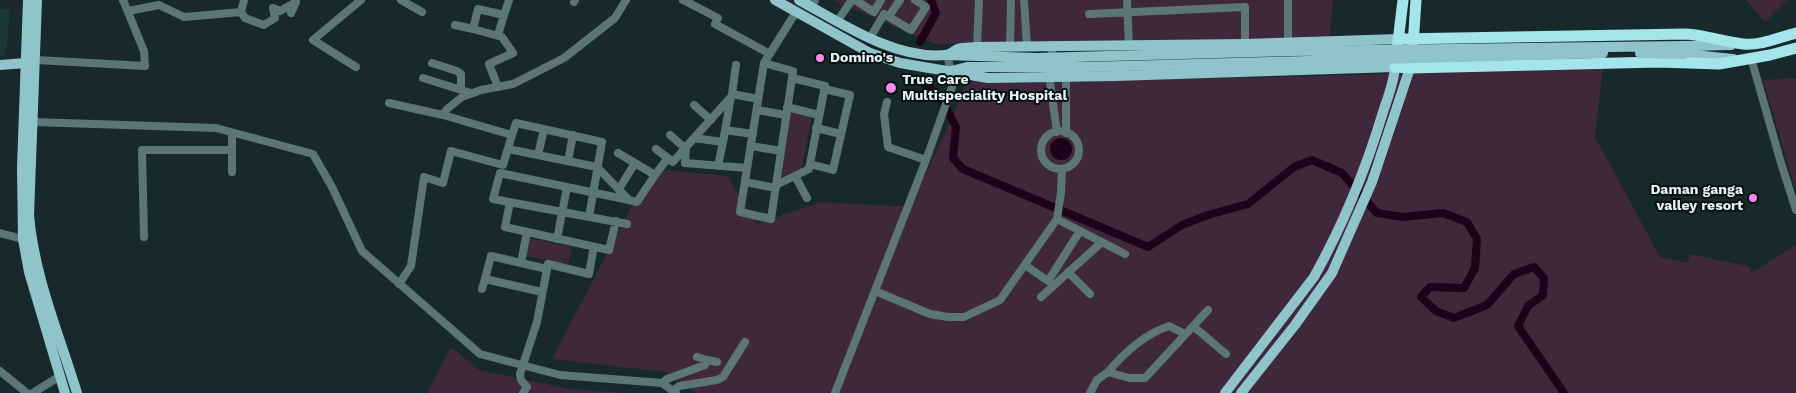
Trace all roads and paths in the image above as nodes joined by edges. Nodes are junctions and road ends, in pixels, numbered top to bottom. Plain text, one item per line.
1 (28, 0) edge
2 (37, 0) edge
3 (124, 0) edge
4 (244, 0) edge
5 (361, 0) edge
6 (401, 0) edge
7 (509, 0) edge
8 (626, 0) edge
9 (683, 0) edge
10 (775, 0) edge
11 (853, 0) edge
12 (881, 0) edge
13 (900, 0) edge
14 (915, 0) edge
15 (979, 0) edge
16 (1010, 0) edge
17 (1024, 0) edge
18 (1127, 0) edge
19 (1288, 0) edge
20 (1403, 0) edge
21 (1416, 0) edge
22 (800, 1) edge
23 (814, 3) edge
24 (1208, 9) junction
25 (1174, 10) junction
26 (128, 11) junction
27 (242, 12) junction
28 (422, 12) dead end
29 (796, 12) junction
30 (291, 13) dead end
31 (1128, 13) junction
32 (1089, 14) dead end
33 (504, 15) junction
34 (889, 16) junction
35 (1208, 18) dead end
36 (838, 20) junction
37 (1175, 20) dead end
38 (455, 24) dead end
39 (473, 29) junction
40 (1796, 33) edge
41 (498, 35) junction
42 (870, 38) junction
43 (1398, 39) junction
44 (1413, 39) junction
45 (1288, 43) junction
46 (1245, 44) junction
47 (1745, 45) junction
48 (1129, 46) junction
49 (1010, 47) junction
50 (1027, 47) junction
51 (1052, 47) junction
52 (1067, 47) junction
53 (978, 48) junction
54 (1796, 48) edge
55 (1685, 50) junction
56 (770, 54) junction
57 (947, 55) junction
58 (1751, 58) junction
59 (1739, 60) junction
60 (30, 62) junction
61 (432, 63) dead end
62 (764, 63) junction
63 (0, 65) edge
64 (736, 65) dead end
65 (356, 67) dead end
66 (1395, 68) junction
67 (1410, 68) junction
68 (951, 71) junction
69 (1050, 77) junction
70 (1066, 77) junction
71 (423, 78) dead end
72 (792, 78) junction
73 (498, 87) junction
74 (824, 89) junction
75 (461, 90) junction
76 (471, 93) junction
77 (732, 95) junction
78 (758, 99) junction
79 (887, 102) dead end
80 (388, 103) dead end
81 (694, 105) dead end
82 (756, 110) junction
83 (787, 111) junction
84 (443, 115) junction
85 (819, 115) junction
86 (711, 120) junction
87 (28, 122) junction
88 (816, 128) junction
89 (544, 129) junction
90 (725, 130) junction
91 (1057, 132) junction
92 (232, 133) junction
93 (1066, 133) junction
94 (753, 134) junction
95 (841, 134) junction
96 (512, 135) junction
97 (573, 135) junction
98 (670, 135) dead end
99 (694, 138) junction
100 (723, 142) junction
101 (751, 146) junction
102 (686, 147) junction
103 (508, 149) junction
104 (656, 149) dead end
105 (232, 150) junction
106 (781, 151) junction
107 (618, 153) dead end
108 (538, 155) junction
109 (668, 158) junction
110 (926, 160) junction
111 (568, 161) junction
112 (635, 163) junction
113 (810, 164) junction
114 (503, 165) junction
115 (718, 166) junction
116 (597, 167) junction
117 (747, 168) junction
118 (1062, 169) junction
119 (232, 172) dead end
120 (500, 173) junction
121 (655, 175) junction
122 (795, 176) junction
123 (745, 182) junction
124 (566, 187) junction
125 (776, 187) junction
126 (618, 189) junction
127 (593, 192) junction
128 (808, 198) dead end
129 (629, 200) junction
130 (510, 202) junction
131 (1796, 210) edge
132 (562, 212) junction
133 (589, 217) junction
134 (1057, 219) junction
135 (616, 222) junction
136 (627, 224) dead end
137 (1080, 231) junction
138 (0, 232) edge
139 (527, 232) junction
140 (144, 236) dead end
141 (22, 239) junction
142 (557, 239) junction
143 (1102, 242) junction
144 (593, 251) dead end
145 (1125, 254) dead end
146 (521, 263) junction
147 (1025, 265) junction
148 (547, 269) junction
149 (1068, 272) junction
150 (485, 279) junction
151 (1051, 283) junction
152 (399, 284) junction
153 (482, 290) dead end
154 (542, 292) junction
155 (875, 292) junction
156 (1090, 294) dead end
157 (1040, 297) dead end
158 (1208, 310) dead end
159 (1193, 326) junction
160 (1185, 334) junction
161 (745, 342) dead end
162 (1226, 354) dead end
163 (697, 357) dead end
164 (706, 360) junction
165 (717, 362) dead end
166 (522, 365) junction
167 (0, 371) edge
168 (1108, 372) junction
169 (60, 376) junction
170 (662, 383) junction
171 (75, 388) edge
172 (64, 390) edge
173 (674, 392) edge
174 (27, 393) edge
175 (33, 393) edge
176 (523, 393) edge
177 (835, 393) edge
178 (1090, 393) edge
179 (1225, 393) edge
180 (1241, 393) edge

1 - 60 main road
2 - 60 main road
3 - 26 street
4 - 27 street
5 - 65 street
6 - 28 street
7 - 33 street
8 - 73 street
9 - 56 street
10 - 29 main road
11 - 12 street
11 - 36 street
13 - 34 street
14 - 34 street
15 - 53 street
16 - 49 street
17 - 50 street
18 - 31 street
19 - 45 street
20 - 43 highway
21 - 44 highway
22 - 23 main road
22 - 29 main road
23 - 36 main road
24 - 25 street
24 - 35 street
24 - 46 street
25 - 31 street
25 - 37 street
26 - 27 street
26 - 60 street
27 - 30 street
29 - 56 street
29 - 68 main road
31 - 32 street
31 - 48 street
33 - 39 street
33 - 41 street
34 - 42 street
36 - 42 main road
38 - 39 street
39 - 41 street
40 - 47 highway
41 - 73 street
42 - 57 main road
43 - 44 highway
43 - 45 main road
43 - 66 highway
44 - 47 highway
44 - 67 highway
45 - 46 main road
46 - 48 main road
47 - 55 main road
48 - 52 main road
49 - 50 main road
49 - 53 main road
50 - 51 main road
51 - 52 main road
51 - 69 street
52 - 70 street
53 - 57 main road
54 - 58 highway
55 - 57 main road, bridge
55 - 59 main road
55 - 68 main road, bridge
56 - 62 street
57 - 68 street
58 - 59 highway
58 - 131 street
59 - 67 highway
60 - 63 main road
60 - 87 main road
61 - 75 street
62 - 72 street
62 - 78 street
64 - 77 street
66 - 67 highway
66 - 70 main road
66 - 179 main road
67 - 180 main road
68 - 69 main road
68 - 110 street
69 - 70 main road
69 - 91 street
70 - 93 street
71 - 75 street
72 - 74 street
72 - 83 street
73 - 76 street
74 - 85 street
74 - 95 street
75 - 76 street
76 - 84 street
77 - 78 street
77 - 86 street
77 - 90 street
78 - 82 street
79 - 110 street
80 - 84 street
81 - 86 street
82 - 83 street
82 - 94 street
83 - 85 street
83 - 106 street
84 - 96 street
85 - 88 street
86 - 99 street
87 - 92 street
87 - 141 main road
87 - 171 main road
88 - 95 street
88 - 113 street
89 - 96 street
89 - 97 street
89 - 108 street
90 - 94 street
90 - 100 street
91 - 93 street
91 - 118 street
92 - 105 street
92 - 152 street
93 - 118 street
94 - 101 street
95 - 113 street
96 - 103 street
97 - 111 street
97 - 116 street
98 - 102 street
99 - 100 street
99 - 102 street
100 - 115 street
101 - 106 street
101 - 117 street
102 - 109 street
102 - 115 street
103 - 108 street
103 - 114 street
104 - 109 street
105 - 119 street
105 - 140 street
106 - 125 street
107 - 112 street
108 - 111 street
109 - 121 street
110 - 155 street
111 - 116 street
112 - 121 street
112 - 126 street
113 - 122 street
114 - 120 street
114 - 152 street
115 - 117 street
116 - 126 street
116 - 127 street
117 - 123 street
118 - 134 street
120 - 124 street
120 - 130 street
121 - 129 street
122 - 125 street
122 - 128 street
123 - 125 street
123 - 125 street
124 - 127 street
124 - 132 street
126 - 129 street
127 - 129 street
127 - 133 street
130 - 132 street
130 - 139 street
132 - 133 street
132 - 142 street
133 - 135 street
134 - 137 street
134 - 147 street
135 - 136 street
135 - 142 street
137 - 143 street
137 - 151 street
138 - 141 street
139 - 142 street
139 - 146 street
141 - 169 main road
143 - 145 street
143 - 149 street
144 - 148 street
146 - 148 street
146 - 150 street
147 - 151 street
147 - 155 street
148 - 154 street
149 - 151 street
149 - 156 street
150 - 153 street
150 - 154 street
151 - 157 street
152 - 166 street
154 - 166 street
155 - 177 street
158 - 159 street
159 - 160 street
159 - 162 street
160 - 168 street
160 - 168 street
161 - 173 street
163 - 164 street
164 - 165 street
164 - 170 street
166 - 170 street
166 - 176 street
167 - 174 street
168 - 178 street
169 - 172 main road
169 - 175 street
170 - 173 street
171 - 172 main road

